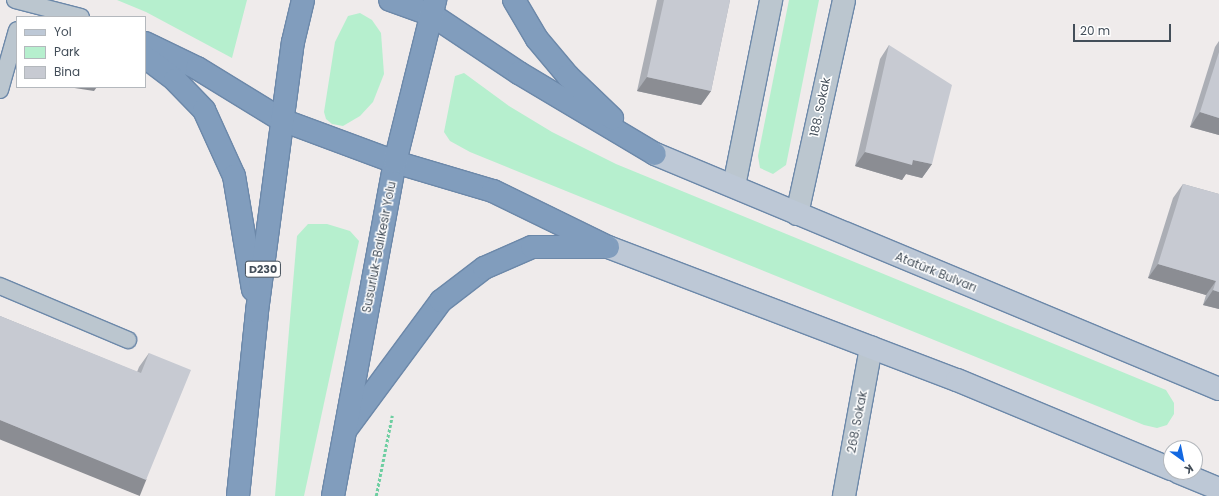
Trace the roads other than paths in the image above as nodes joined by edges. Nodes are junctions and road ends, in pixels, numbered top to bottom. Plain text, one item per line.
1 (303, 0) edge
2 (390, 0) edge
3 (514, 0) edge
4 (771, 0) edge
5 (844, 0) edge
6 (21, 5) edge
7 (434, 7) edge
8 (76, 16) edge
9 (16, 34) edge
10 (146, 43) edge
11 (146, 57) edge
12 (0, 90) edge
13 (282, 120) junction
14 (655, 154) junction
15 (395, 162) junction
16 (734, 186) junction
17 (797, 214) junction
18 (608, 247) junction
19 (0, 286) edge
20 (257, 311) junction
21 (128, 340) dead end
22 (871, 347) junction
23 (1219, 389) edge
24 (344, 433) junction
25 (1163, 466) edge
26 (1197, 480) edge
27 (1219, 489) edge
28 (238, 496) edge
29 (333, 496) edge
30 (844, 496) edge

1 - 13 highway, D230
2 - 7 highway
3 - 14 highway
4 - 16 street
5 - 17 street, 188. Sokak
6 - 8 lane
7 - 14 highway
7 - 15 highway, Susurluk-Balıkesir Yolu
9 - 12 lane
10 - 13 highway
11 - 20 highway
13 - 15 highway
13 - 20 highway, D230
14 - 16 main road, Atatürk Bulvarı
15 - 18 highway
15 - 24 highway, Susurluk-Balıkesir Yolu
16 - 17 main road, Atatürk Bulvarı
17 - 23 main road, Atatürk Bulvarı
18 - 22 main road
18 - 24 highway
19 - 21 lane
20 - 28 highway, D230
22 - 25 main road
22 - 30 street, 268. Sokak
24 - 29 highway, Susurluk-Balıkesir Yolu
26 - 27 main road

